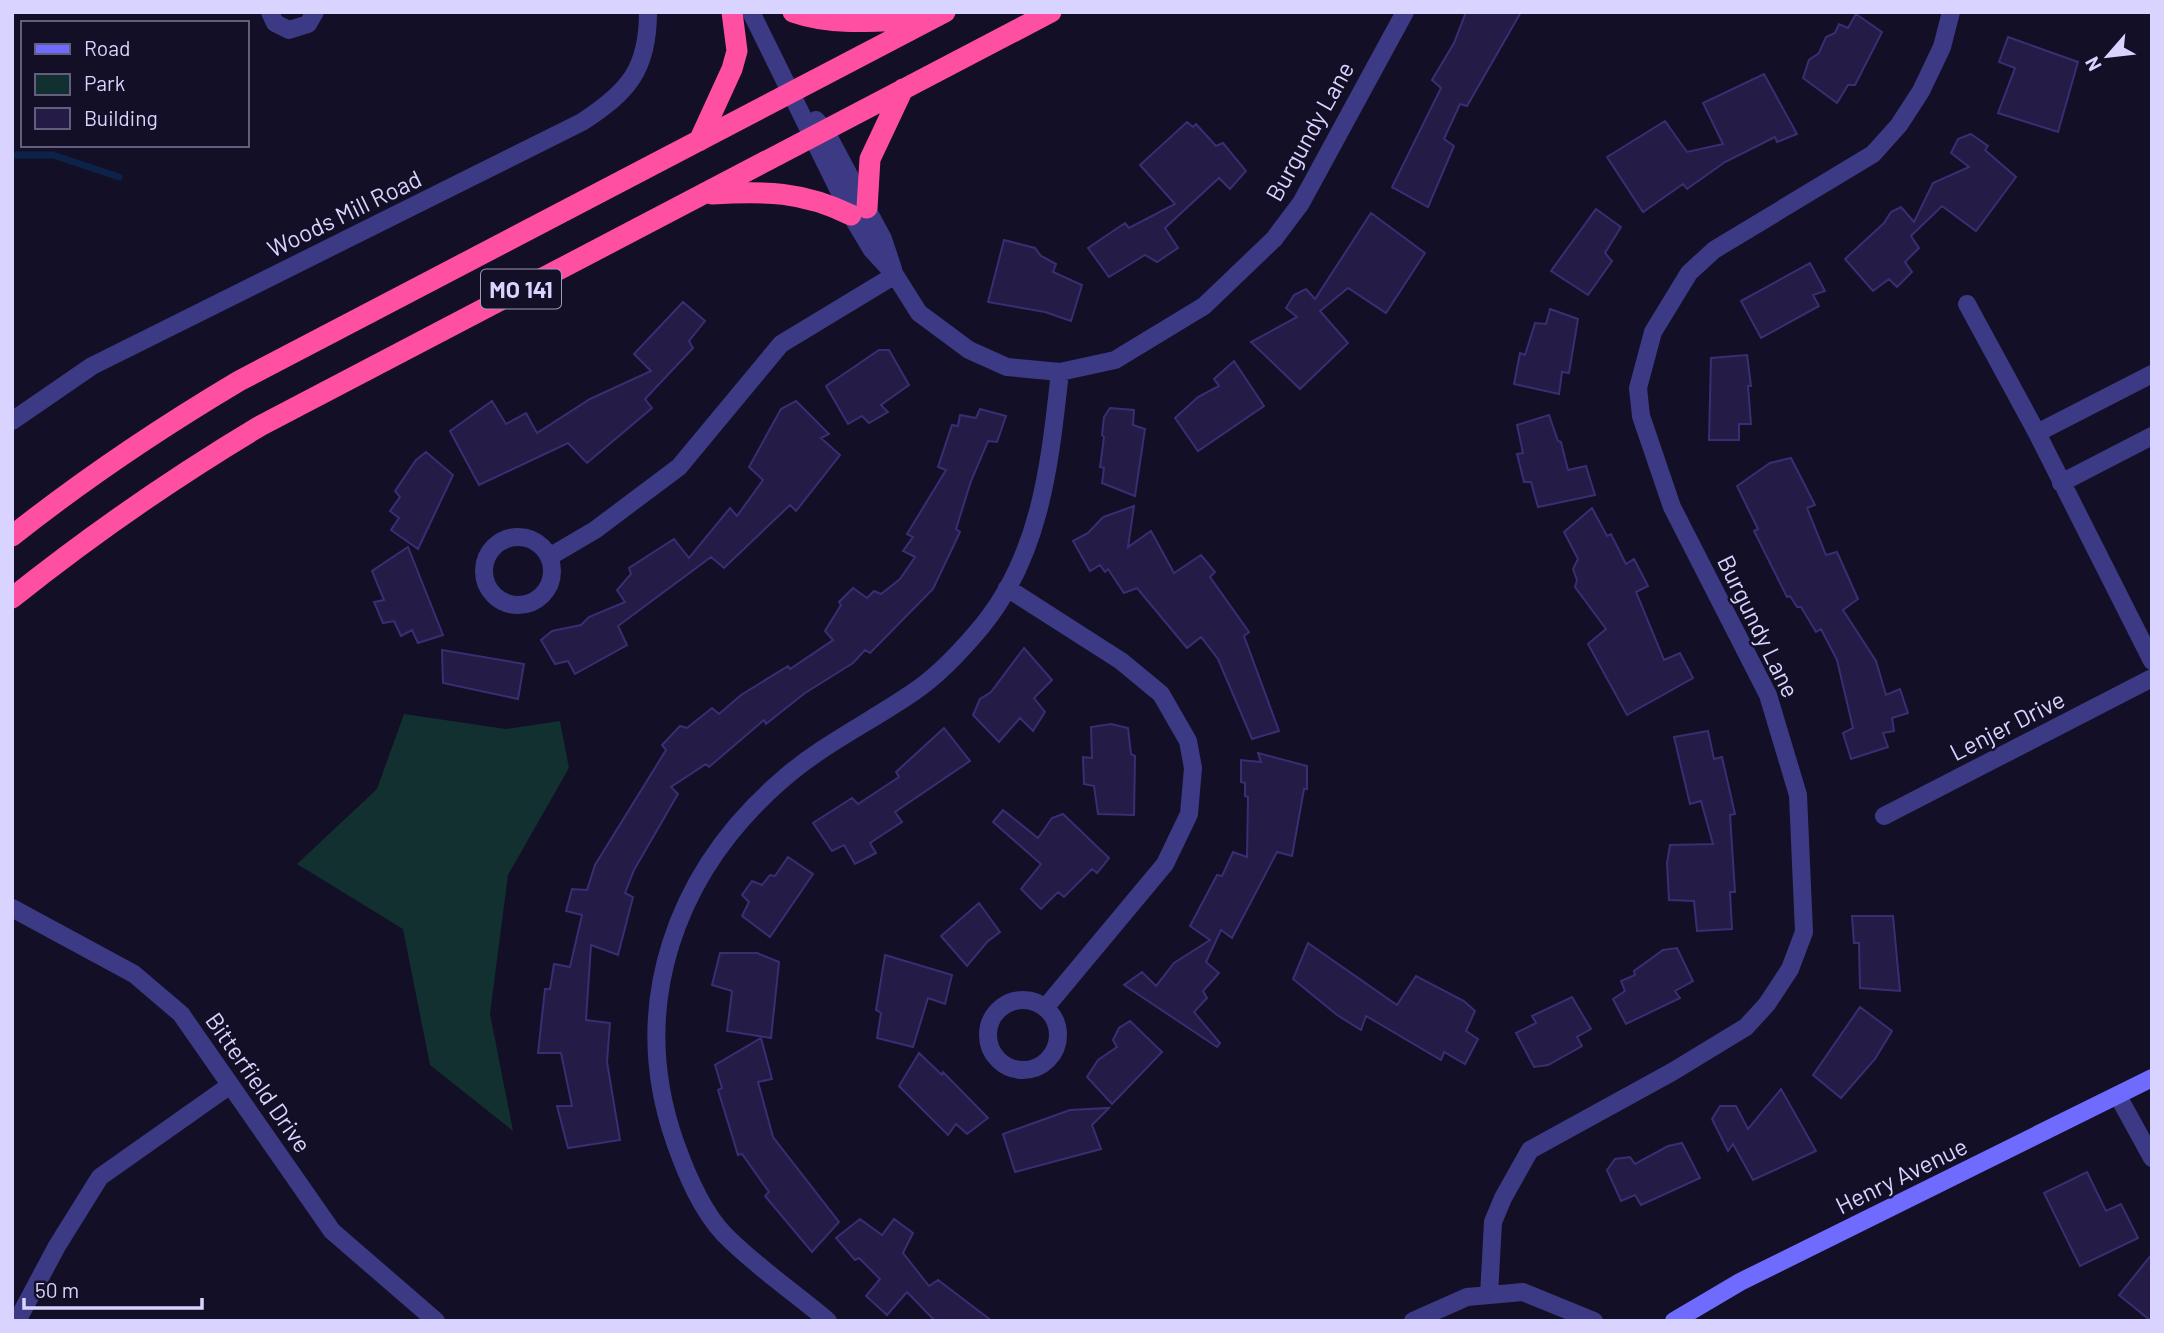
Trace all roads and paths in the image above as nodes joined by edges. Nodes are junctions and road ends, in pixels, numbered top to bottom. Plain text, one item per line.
1 (270, 12) edge
2 (315, 12) edge
3 (648, 12) edge
4 (732, 12) edge
5 (751, 12) edge
6 (793, 12) edge
7 (1051, 12) edge
8 (1405, 12) edge
9 (1951, 12) edge
10 (940, 15) edge
11 (902, 89) junction
12 (792, 93) junction
13 (818, 133) junction
14 (699, 141) junction
15 (703, 194) junction
16 (859, 211) junction
17 (895, 275) junction
18 (1968, 304) dead end
19 (1060, 372) junction
20 (2152, 374) edge
21 (12, 421) edge
22 (2037, 433) junction
23 (2152, 436) edge
24 (2061, 483) junction
25 (12, 536) edge
26 (549, 557) dead end
27 (1007, 588) junction
28 (12, 598) edge
29 (2152, 662) edge
30 (2152, 678) edge
31 (1884, 816) dead end
32 (12, 908) edge
33 (1045, 1008) dead end
34 (2152, 1078) edge
35 (229, 1086) junction
36 (2118, 1096) junction
37 (2152, 1158) edge
38 (1489, 1295) junction
39 (17, 1321) edge
40 (436, 1321) edge
41 (828, 1321) edge
42 (1413, 1321) edge
43 (1594, 1321) edge
44 (1674, 1321) edge

1 - 2 street
3 - 21 street, Woods Mill Road
4 - 14 highway
5 - 12 street, Burgundy Lane
6 - 10 highway
7 - 11 highway, MO 141
8 - 19 street, Burgundy Lane
9 - 38 street, Burgundy Lane
10 - 12 highway, MO 141
11 - 13 highway, MO 141
11 - 16 highway
12 - 13 street, Burgundy Lane
12 - 14 highway, MO 141
13 - 15 highway, MO 141
13 - 16 street, Burgundy Lane
14 - 25 highway, MO 141
15 - 16 highway
15 - 28 highway, MO 141
16 - 17 street, Burgundy Lane
17 - 19 street, Burgundy Lane
17 - 26 street
18 - 22 street
19 - 27 street
20 - 22 street
22 - 24 street
23 - 24 street
24 - 29 street
27 - 33 street
27 - 41 street
30 - 31 street, Lenjer Drive
32 - 35 street, Bitterfield Drive
34 - 36 street, Henry Avenue
35 - 39 street
35 - 40 street, Bitterfield Drive
36 - 37 street
36 - 44 street, Henry Avenue
38 - 42 street
38 - 43 street

